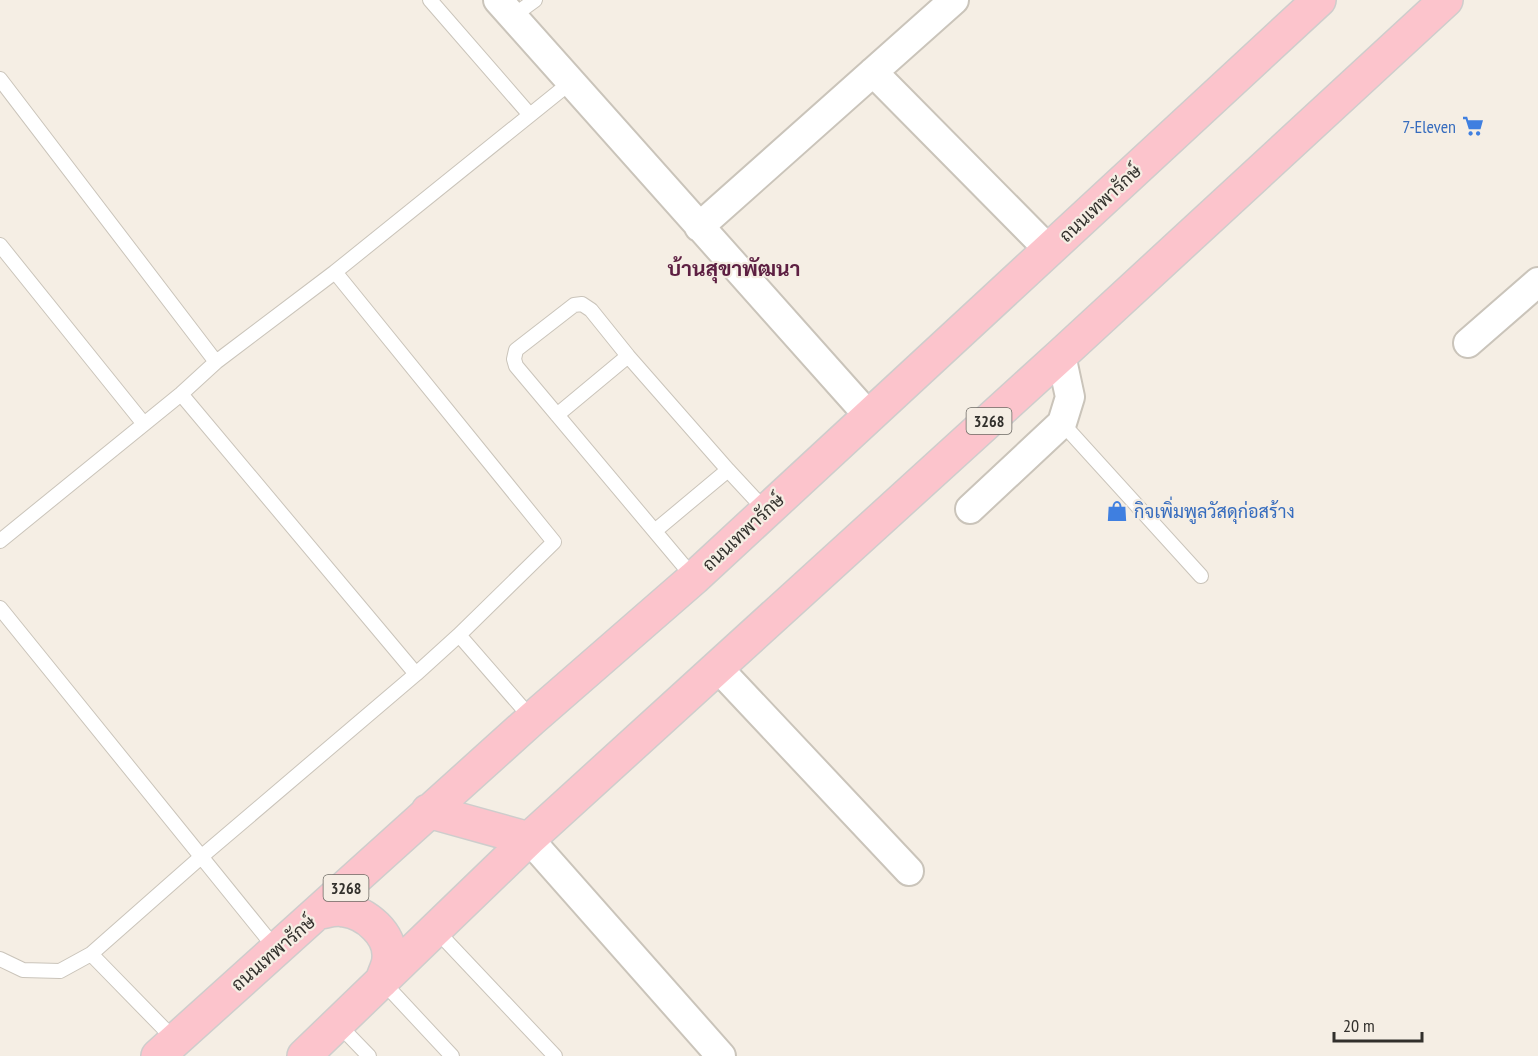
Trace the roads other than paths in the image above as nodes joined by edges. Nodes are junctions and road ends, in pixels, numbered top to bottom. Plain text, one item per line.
1 (430, 0) edge
2 (535, 0) edge
3 (954, 0) edge
4 (1319, 0) edge
5 (1446, 0) edge
6 (506, 8) edge
7 (873, 72) junction
8 (0, 79) edge
9 (571, 82) junction
10 (530, 115) junction
11 (699, 227) junction
12 (0, 245) edge
13 (1049, 250) junction
14 (335, 272) junction
15 (1538, 282) edge
16 (1468, 343) dead end
17 (628, 356) junction
18 (1061, 356) junction
19 (216, 362) junction
20 (181, 394) junction
21 (557, 415) junction
22 (868, 415) junction
23 (1062, 423) junction
24 (144, 424) junction
25 (728, 470) junction
26 (970, 510) dead end
27 (766, 511) junction
28 (656, 530) junction
29 (0, 541) edge
30 (1201, 576) dead end
31 (694, 578) junction
32 (0, 608) edge
33 (459, 636) junction
34 (718, 668) junction
35 (416, 674) junction
36 (532, 719) junction
37 (428, 811) junction
38 (529, 839) junction
39 (201, 857) junction
40 (909, 871) dead end
41 (320, 912) junction
42 (435, 929) junction
43 (276, 949) junction
44 (91, 954) junction
45 (0, 959) edge
46 (382, 981) junction
47 (337, 1023) junction
48 (167, 1048) edge
49 (304, 1056) edge
50 (369, 1056) edge
51 (452, 1056) edge
52 (555, 1056) edge
53 (721, 1056) edge

1 - 10 lane
2 - 6 lane
3 - 7 street
4 - 13 main road, ถนนเทพารักษ์ / 3268
5 - 18 main road, 3268
6 - 9 street
7 - 11 street
7 - 13 street
8 - 19 lane
9 - 10 lane
9 - 11 street
10 - 14 lane
11 - 22 street
12 - 24 lane
13 - 22 main road, ถนนเทพารักษ์ / 3268
14 - 19 lane
14 - 33 lane
15 - 16 street
17 - 21 lane
17 - 21 lane
17 - 25 lane
18 - 23 street
18 - 34 main road, 3268
19 - 20 lane
20 - 24 lane
20 - 35 lane
21 - 28 lane
22 - 27 main road, ถนนเทพารักษ์ / 3268
23 - 26 street
23 - 30 lane
24 - 29 lane
25 - 27 lane
25 - 28 lane
27 - 31 main road, ถนนเทพารักษ์ / 3268
28 - 31 lane
31 - 36 main road, ถนนเทพารักษ์ / 3268
32 - 39 lane
33 - 35 lane
33 - 36 lane
34 - 38 main road, 3268
34 - 40 street
35 - 39 lane
36 - 37 main road, ถนนเทพารักษ์ / 3268
37 - 38 main road
37 - 41 main road, ถนนเทพารักษ์ / 3268
38 - 42 main road, 3268
38 - 53 street
39 - 43 lane
39 - 44 lane
41 - 43 main road, ถนนเทพารักษ์ / 3268
41 - 46 main road
42 - 46 main road, 3268
42 - 52 lane
43 - 48 main road, ถนนเทพารักษ์ / 3268
44 - 45 lane
44 - 48 lane
46 - 47 main road, 3268
46 - 51 lane
47 - 49 main road, 3268
47 - 50 lane

